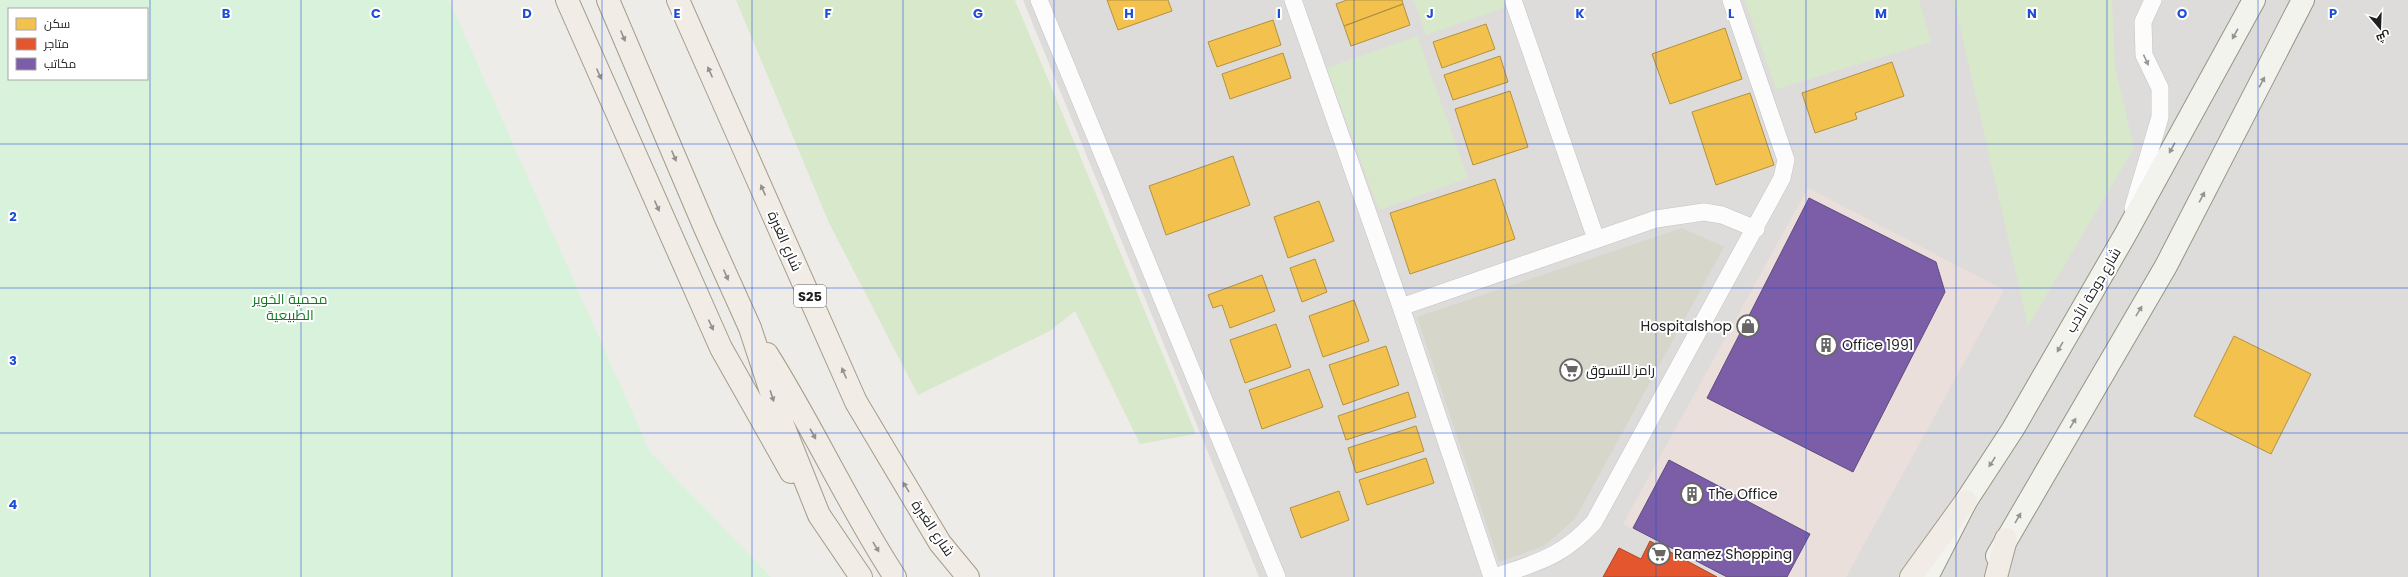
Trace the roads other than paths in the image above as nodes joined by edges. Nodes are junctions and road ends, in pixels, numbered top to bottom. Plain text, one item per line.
1 (567, 0) edge
2 (608, 0) edge
3 (678, 0) edge
4 (1039, 0) edge
5 (1293, 0) edge
6 (1513, 0) edge
7 (1731, 0) edge
8 (2153, 0) edge
9 (2254, 0) edge
10 (2303, 0) edge
11 (1756, 229) junction
12 (2125, 235) junction
13 (1596, 239) junction
14 (1401, 307) junction
15 (750, 328) junction
16 (1966, 501) junction
17 (819, 515) junction
18 (2006, 540) junction
19 (861, 577) edge
20 (896, 577) edge
21 (968, 577) edge
22 (1277, 577) edge
23 (1493, 577) edge
24 (1912, 577) edge
25 (1926, 577) edge
26 (1986, 577) edge
27 (1996, 577) edge

1 -> 17 main road
2 -> 15 main road
21 -> 3 main road, شارع الغبرة / S25
4 - 22 street
5 - 14 street
6 - 13 street
7 - 11 street
8 -> 12 street
9 -> 12 main road, شارع دوحة الأدب
18 -> 10 main road
11 - 13 street
11 - 23 street
12 -> 16 main road, شارع دوحة الأدب
13 - 14 street
14 - 23 street
15 -> 17 main road
15 -> 20 main road
16 - 24 main road
16 - 25 main road, شارع دوحة الأدب
17 - 19 main road
18 - 26 main road
18 - 27 main road

